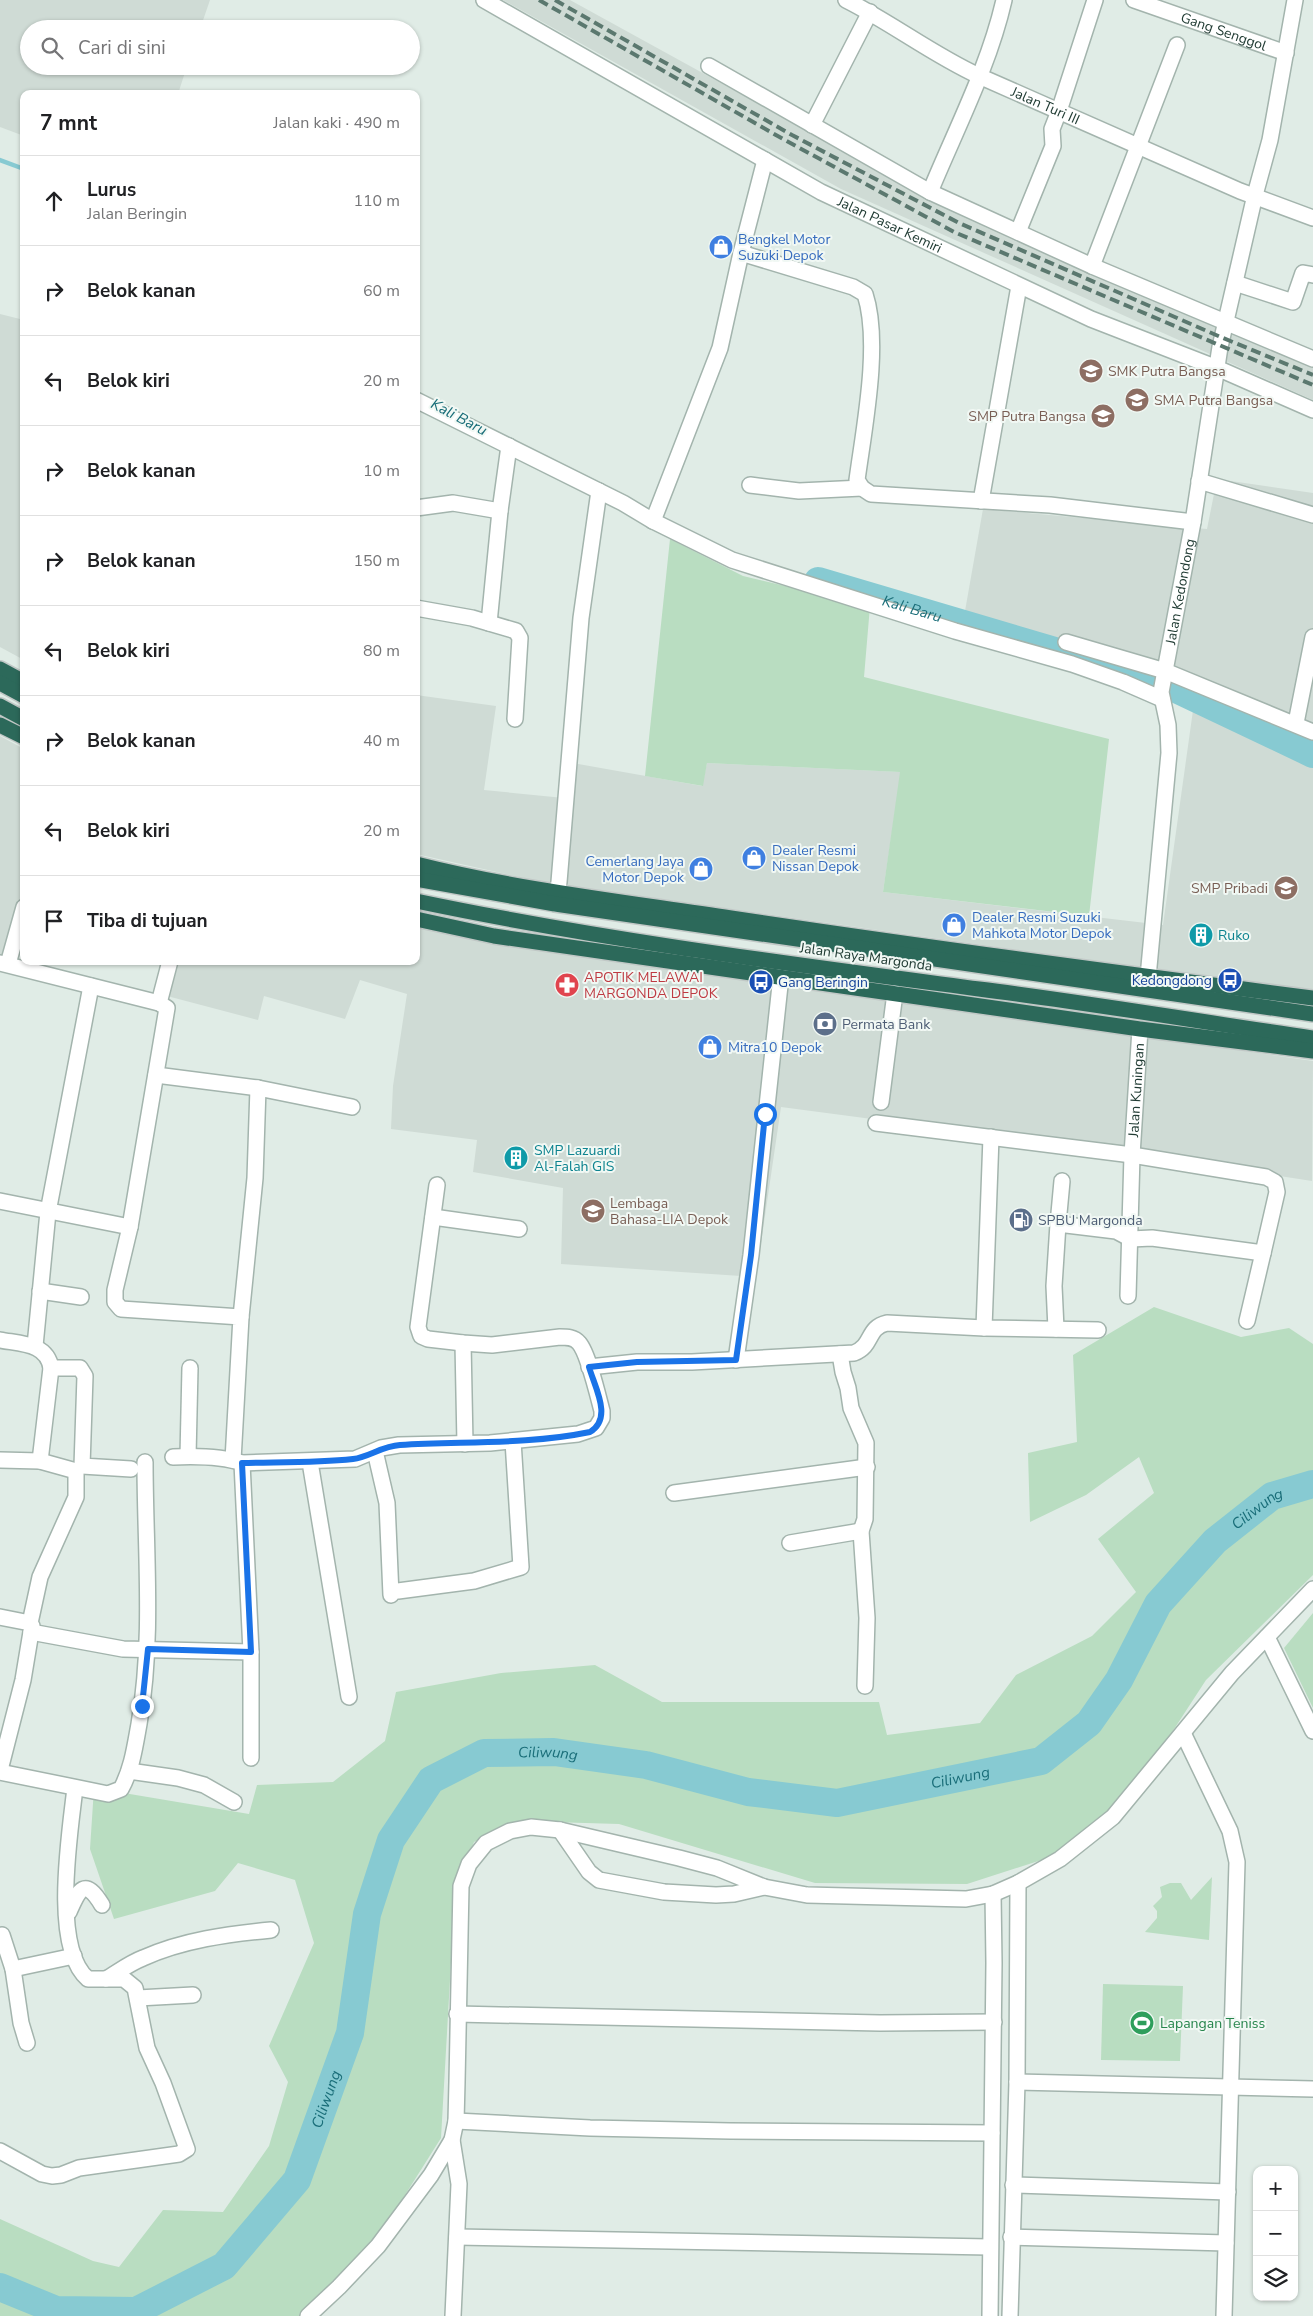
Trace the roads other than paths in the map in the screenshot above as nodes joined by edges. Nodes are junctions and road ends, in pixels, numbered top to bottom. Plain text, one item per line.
1 (484, 0) edge
2 (846, 0) edge
3 (1004, 0) edge
4 (1095, 0) edge
5 (1134, 0) edge
6 (1295, 0) edge
7 (870, 12) junction
8 (1177, 45) dead end
9 (1286, 52) junction
10 (709, 66) dead end
11 (979, 76) junction
12 (1059, 111) junction
13 (812, 125) junction
14 (1138, 146) junction
15 (765, 160) junction
16 (930, 192) junction
17 (1255, 195) junction
18 (1313, 218) edge
19 (1018, 232) junction
20 (741, 253) junction
21 (1092, 266) junction
22 (1313, 275) edge
23 (1235, 283) junction
24 (1020, 286) junction
25 (1226, 322) junction
26 (1313, 359) edge
27 (1216, 368) junction
28 (420, 402) edge
29 (1313, 410) edge
30 (509, 446) junction
31 (1199, 481) junction
32 (750, 485) dead end
33 (862, 488) junction
34 (599, 491) junction
35 (981, 501) junction
36 (420, 507) edge
37 (500, 511) junction
38 (1313, 515) edge
39 (653, 521) junction
40 (1193, 522) junction
41 (420, 609) edge
42 (489, 623) junction
43 (1313, 636) edge
44 (1066, 642) dead end
45 (0, 669) edge
46 (1164, 673) junction
47 (20, 680) edge
48 (0, 684) edge
49 (20, 694) edge
50 (1161, 695) junction
51 (0, 706) edge
52 (20, 716) edge
53 (515, 719) dead end
54 (1296, 723) junction
55 (0, 725) edge
56 (1313, 732) edge
57 (20, 735) edge
58 (420, 865) edge
59 (420, 880) edge
60 (556, 898) junction
61 (420, 902) edge
62 (497, 917) junction
63 (20, 918) edge
64 (420, 920) edge
65 (494, 936) junction
66 (4, 963) edge
67 (169, 965) edge
68 (781, 976) junction
69 (1148, 984) junction
70 (90, 986) junction
71 (895, 993) junction
72 (1313, 998) edge
73 (159, 1003) junction
74 (1313, 1014) edge
75 (1140, 1029) junction
76 (1313, 1038) edge
77 (1313, 1051) edge
78 (156, 1075) junction
79 (258, 1088) junction
80 (881, 1102) dead end
81 (352, 1107) dead end
82 (876, 1123) dead end
83 (991, 1137) junction
84 (1133, 1153) junction
85 (1062, 1180) dead end
86 (438, 1185) dead end
87 (0, 1201) edge
88 (48, 1212) junction
89 (433, 1217) junction
90 (1058, 1224) junction
91 (130, 1227) junction
92 (519, 1229) dead end
93 (1131, 1239) junction
94 (1263, 1253) junction
95 (40, 1291) junction
96 (1128, 1296) dead end
97 (81, 1297) dead end
98 (241, 1317) junction
99 (1247, 1321) dead end
100 (984, 1328) junction
101 (1056, 1329) junction
102 (1098, 1330) dead end
103 (0, 1340) edge
104 (463, 1343) junction
105 (35, 1346) junction
106 (840, 1354) junction
107 (736, 1360) junction
108 (589, 1367) junction
109 (51, 1368) junction
110 (190, 1368) dead end
111 (512, 1440) junction
112 (464, 1444) junction
113 (375, 1451) junction
114 (188, 1456) junction
115 (173, 1457) dead end
116 (0, 1460) edge
117 (238, 1461) junction
118 (40, 1462) junction
119 (145, 1462) dead end
120 (310, 1462) junction
121 (866, 1467) junction
122 (131, 1470) dead end
123 (674, 1493) dead end
124 (861, 1531) junction
125 (790, 1543) dead end
126 (1313, 1589) edge
127 (0, 1617) edge
128 (31, 1627) junction
129 (1267, 1637) junction
130 (148, 1649) junction
131 (251, 1652) junction
132 (866, 1686) dead end
133 (349, 1697) dead end
134 (7, 1723) edge
135 (1313, 1731) edge
136 (1183, 1733) junction
137 (251, 1758) dead end
138 (0, 1771) edge
139 (129, 1771) junction
140 (75, 1788) junction
141 (234, 1802) dead end
142 (560, 1830) junction
143 (1018, 1884) junction
144 (764, 1887) junction
145 (993, 1894) junction
146 (102, 1905) dead end
147 (66, 1918) junction
148 (271, 1930) dead end
149 (2, 1935) dead end
150 (74, 1956) junction
151 (13, 1969) junction
152 (105, 1980) junction
153 (194, 1995) dead end
154 (138, 1998) junction
155 (457, 2014) junction
156 (994, 2022) junction
157 (27, 2042) dead end
158 (1017, 2082) junction
159 (1230, 2087) junction
160 (1313, 2090) edge
161 (456, 2121) junction
162 (992, 2133) junction
163 (452, 2140) junction
164 (0, 2151) edge
165 (1014, 2185) junction
166 (1228, 2192) junction
167 (457, 2237) junction
168 (1011, 2237) junction
169 (1226, 2244) junction
170 (989, 2247) junction
171 (308, 2316) edge
172 (453, 2316) edge
173 (990, 2316) edge
174 (1010, 2316) edge
175 (1224, 2316) edge

1 - 15 street, Jalan Pasar Kemiri
2 - 7 street, Jalan Turi III
3 - 11 street
4 - 12 street
5 - 9 street, Gang Senggol
6 - 9 street, Jalan Kedondong
7 - 11 street, Jalan Turi III
7 - 13 street
8 - 14 street
9 - 17 street, Jalan Kedondong
10 - 13 street
11 - 12 street, Jalan Turi III
11 - 16 street
12 - 14 street, Jalan Turi III
12 - 19 street
13 - 16 street
14 - 17 street, Jalan Turi III
14 - 21 street
15 - 20 street
15 - 24 street, Jalan Pasar Kemiri
16 - 19 street
17 - 18 street, Jalan Turi III
17 - 23 street, Jalan Kedondong
19 - 21 street
20 - 33 street
20 - 39 street
21 - 25 street
22 - 23 street
23 - 25 street, Jalan Kedondong
24 - 27 street, Jalan Pasar Kemiri
24 - 35 street
25 - 26 street
25 - 27 street, Jalan Kedondong
27 - 29 street, Jalan Pasar Kemiri
27 - 31 street, Jalan Kedondong
28 - 30 street
30 - 34 street
30 - 37 street
31 - 38 street
31 - 40 street, Jalan Kedondong
32 - 33 street
33 - 35 street
34 - 39 street
34 - 60 street
35 - 40 street
36 - 37 street
37 - 42 street
39 - 50 street
40 - 46 street, Jalan Kedondong
41 - 42 street
42 - 53 street
43 - 54 street
44 - 46 street
45 - 47 highway
46 - 50 street, Jalan Kedondong
46 - 54 street
48 - 49 highway
50 - 69 street, Jalan Kedondong
51 - 52 highway
54 - 56 street
55 - 57 highway
58 - 60 highway, Jalan Raya Margonda
59 - 60 highway, Jalan Raya Margonda
60 - 69 highway, Jalan Raya Margonda
61 - 62 highway, Jalan Raya Margonda
62 - 65 highway
62 - 76 highway, Jalan Raya Margonda
63 - 66 street
64 - 65 highway
65 - 68 highway
66 - 70 street
67 - 73 street
68 - 71 highway
68 - 107 street
69 - 72 highway, Jalan Raya Margonda
69 - 74 highway, Jalan Raya Margonda
70 - 73 street
70 - 88 street
71 - 75 highway
71 - 80 street
73 - 78 street
75 - 77 highway
75 - 84 street, Jalan Kuningan
78 - 79 street
78 - 91 street
79 - 81 street
79 - 98 street
82 - 83 street
83 - 84 street
83 - 100 street
84 - 93 street, Jalan Kuningan
84 - 94 street
85 - 90 street
86 - 89 street
87 - 88 street
88 - 91 street
88 - 95 street
89 - 92 street
89 - 104 street
90 - 93 street
90 - 101 street
91 - 98 street
93 - 94 street
93 - 96 street, Jalan Kuningan
94 - 99 street
95 - 97 street
95 - 105 street
98 - 117 street
100 - 101 street
100 - 106 street
101 - 102 street
103 - 105 street
104 - 108 street
104 - 112 street
105 - 109 street
106 - 107 street
106 - 121 street
107 - 108 street
108 - 111 street
109 - 118 street
109 - 122 street
110 - 114 street
111 - 112 street
111 - 113 street
112 - 113 street
113 - 120 street
114 - 115 street
114 - 117 street
116 - 118 street
117 - 120 street
117 - 131 street
118 - 128 street
119 - 130 street
120 - 133 street
121 - 123 street
121 - 124 street
124 - 125 street
124 - 132 street
126 - 129 street
127 - 128 street
128 - 130 street
128 - 134 street
129 - 135 street
129 - 136 street
130 - 131 street
130 - 139 street
131 - 137 street
134 - 138 street
136 - 143 street
136 - 159 street
138 - 140 street
139 - 140 street
139 - 141 street
140 - 147 street
142 - 144 street
142 - 144 street
142 - 155 street
143 - 145 street
143 - 158 street
144 - 145 street
145 - 156 street
146 - 147 street
147 - 150 street
148 - 152 street
149 - 151 street
150 - 151 street
150 - 152 street
151 - 157 street
152 - 154 street
153 - 154 street
154 - 164 street
155 - 156 street
155 - 161 street
156 - 162 street
158 - 159 street
158 - 165 street
159 - 160 street
159 - 166 street
161 - 162 street
161 - 163 street
162 - 170 street
163 - 167 street
163 - 171 street
165 - 166 street
165 - 168 street
166 - 169 street
167 - 170 street
167 - 172 street
168 - 169 street
168 - 174 street
169 - 175 street
170 - 173 street

